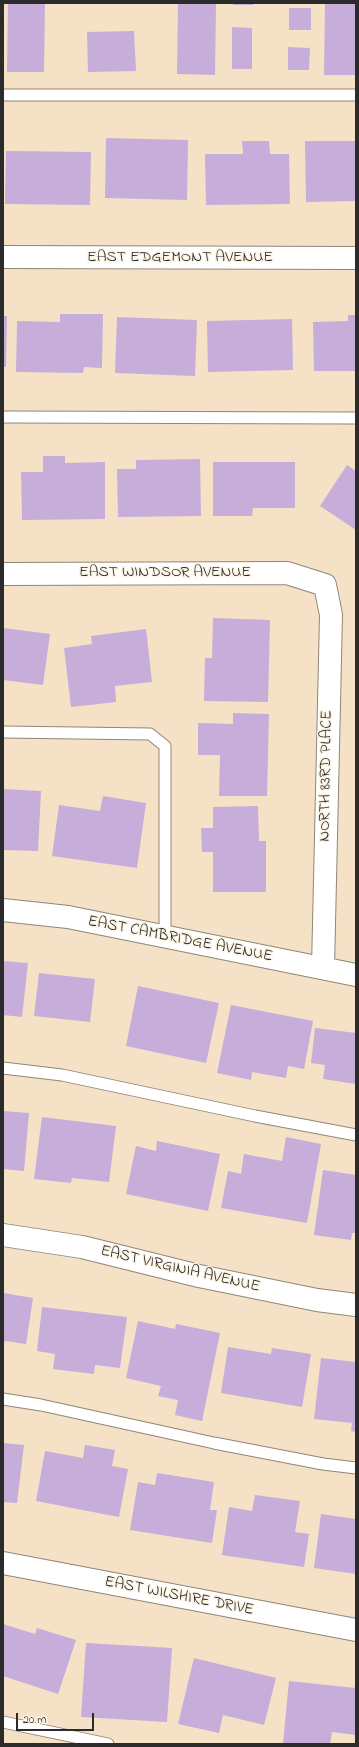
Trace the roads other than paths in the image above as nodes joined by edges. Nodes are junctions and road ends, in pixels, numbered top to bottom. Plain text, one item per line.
1 (3, 95) edge
2 (356, 95) edge
3 (3, 257) edge
4 (356, 258) edge
5 (3, 416) edge
6 (356, 418) edge
7 (3, 574) edge
8 (325, 585) joint
9 (3, 732) edge
10 (3, 910) edge
11 (165, 937) junction
12 (323, 968) junction
13 (356, 975) edge
14 (3, 1068) edge
15 (356, 1135) edge
16 (3, 1235) edge
17 (356, 1305) edge
18 (3, 1399) edge
19 (356, 1468) edge
20 (3, 1563) edge
21 (356, 1630) edge
22 (3, 1722) edge
23 (108, 1744) edge

1 - 2 lane
3 - 4 street, EAST EDGEMONT AVENUE
5 - 6 lane
7 - 8 street, EAST WINDSOR AVENUE
8 - 12 street, NORTH 83RD PLACE
9 - 11 lane
10 - 11 street, EAST CAMBRIDGE AVENUE
11 - 12 street, EAST CAMBRIDGE AVENUE
12 - 13 street, EAST CAMBRIDGE AVENUE
14 - 15 lane
16 - 17 street, EAST VIRGINIA AVENUE
18 - 19 lane
20 - 21 street, EAST WILSHIRE DRIVE
22 - 23 lane

